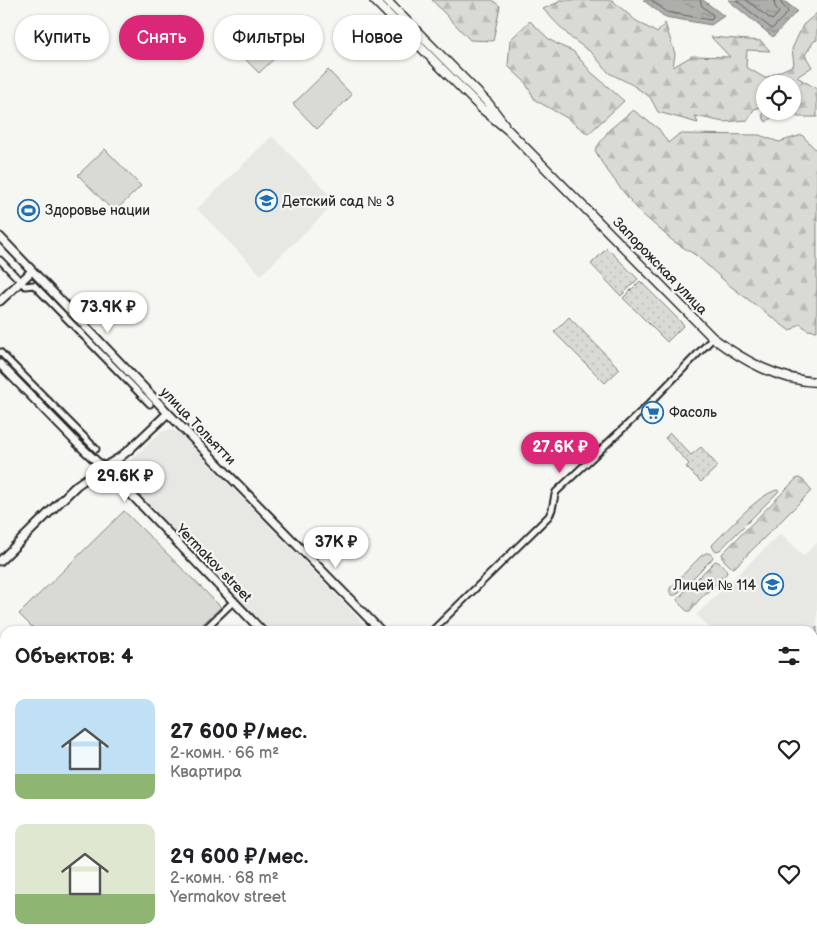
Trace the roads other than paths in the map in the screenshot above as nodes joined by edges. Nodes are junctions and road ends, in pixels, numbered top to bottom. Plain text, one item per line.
1 (374, 0) edge
2 (386, 0) edge
3 (508, 130) junction
4 (0, 237) edge
5 (0, 260) edge
6 (32, 271) junction
7 (21, 282) junction
8 (1, 298) edge
9 (713, 338) junction
10 (0, 352) edge
11 (0, 364) edge
12 (817, 382) edge
13 (150, 404) dead end
14 (168, 413) junction
15 (96, 449) dead end
16 (102, 468) junction
17 (0, 561) edge
18 (234, 601) junction
19 (208, 626) edge
20 (257, 626) edge
21 (376, 626) edge
22 (437, 626) edge

1 - 3 main road, Запорожская улица
2 - 3 main road, Запорожская улица
3 - 9 main road, Запорожская улица
4 - 6 main road, улица Тольятти
5 - 7 street
6 - 7 main road
6 - 14 main road, улица Тольятти
7 - 8 main road
7 - 13 street
9 - 12 main road, Запорожская улица
9 - 22 street
10 - 15 street
11 - 16 main road, Yermakov street
14 - 16 main road
14 - 21 main road, улица Тольятти
16 - 17 main road
16 - 18 main road, Yermakov street
18 - 19 street
18 - 20 main road, Yermakov street

